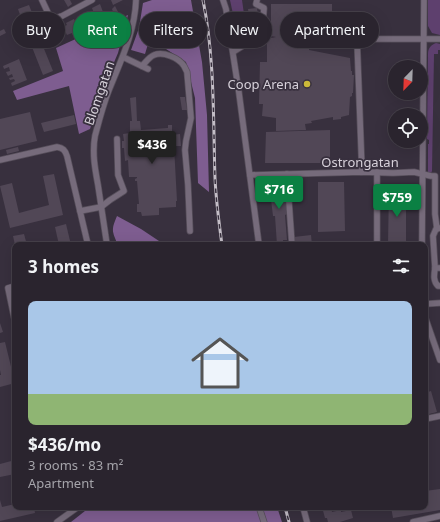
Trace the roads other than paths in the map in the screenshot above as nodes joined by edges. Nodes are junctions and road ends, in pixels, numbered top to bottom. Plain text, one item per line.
1 (42, 0) edge
2 (92, 0) edge
3 (136, 0) edge
4 (223, 0) edge
5 (257, 0) edge
6 (424, 0) edge
7 (424, 39) junction
8 (440, 39) edge
9 (233, 52) junction
10 (123, 57) junction
11 (142, 66) junction
12 (148, 69) dead end
13 (117, 139) dead end
14 (0, 160) edge
15 (362, 172) junction
16 (377, 172) junction
17 (287, 174) junction
18 (422, 174) junction
19 (250, 175) junction
20 (101, 207) junction
21 (79, 213) junction
22 (439, 229) edge
23 (190, 232) dead end
24 (87, 242) edge
25 (107, 242) edge
26 (259, 242) edge
27 (292, 242) edge
28 (377, 242) edge
29 (422, 242) edge
30 (438, 268) edge
31 (440, 286) edge
32 (12, 287) edge
33 (440, 303) edge
34 (428, 304) edge
35 (12, 307) edge
36 (428, 326) edge
37 (440, 360) edge
38 (440, 416) edge
39 (428, 418) edge
40 (74, 510) edge
41 (261, 510) edge
42 (304, 510) edge
43 (440, 516) edge
44 (57, 522) edge
45 (264, 522) edge
46 (307, 522) edge
47 (412, 522) edge

1 - 2 street
3 - 10 street, Blomgatan
4 - 9 street
5 - 9 street
6 - 7 street
7 - 8 street
7 - 15 street
7 - 18 street
9 - 19 street
10 - 11 street, Blomgatan
10 - 20 street, Blomgatan
11 - 12 street, Blomgatan
11 - 23 street
13 - 20 street
14 - 21 street
15 - 16 street, Ostrongatan
15 - 17 street, Ostrongatan
16 - 18 street, Ostrongatan
16 - 28 street
17 - 19 street, Ostrongatan
17 - 27 street
18 - 22 street
18 - 29 street
19 - 26 street
20 - 21 street
20 - 25 street, Blomgatan
21 - 24 street
22 - 30 street
30 - 31 street
32 - 35 street
33 - 34 street
36 - 37 street
38 - 39 street
40 - 44 street
41 - 45 street
42 - 46 street
43 - 47 street

